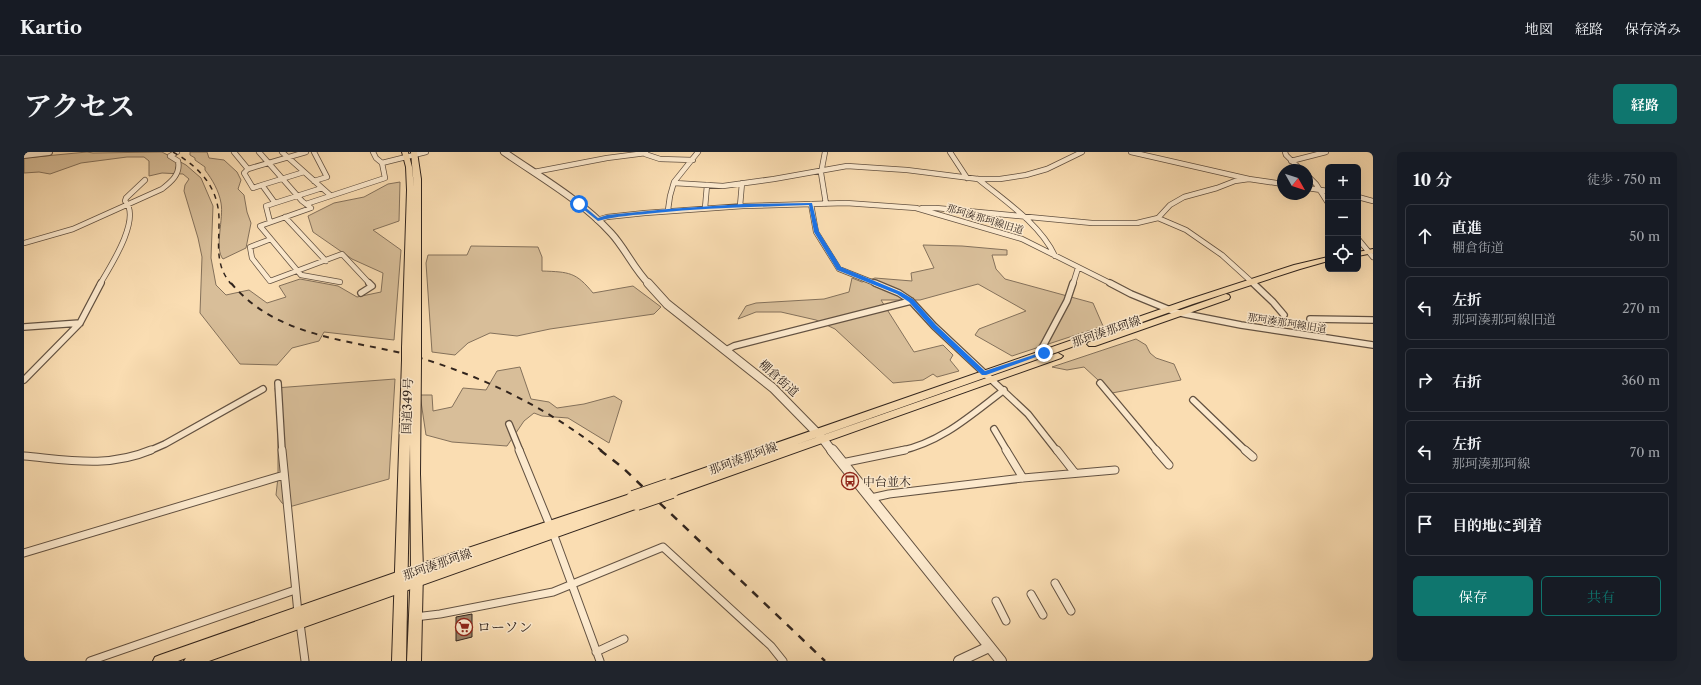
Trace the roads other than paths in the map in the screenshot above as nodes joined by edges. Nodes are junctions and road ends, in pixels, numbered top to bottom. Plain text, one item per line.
1 (49, 152) edge
2 (177, 152) edge
3 (234, 152) edge
4 (259, 152) edge
5 (282, 152) edge
6 (306, 152) edge
7 (314, 152) edge
8 (373, 152) edge
9 (426, 152) edge
10 (504, 152) edge
11 (646, 152) edge
12 (698, 152) edge
13 (825, 152) edge
14 (950, 152) edge
15 (1082, 152) edge
16 (1131, 152) edge
17 (1285, 152) edge
18 (1326, 152) edge
19 (414, 154) edge
20 (24, 155) edge
21 (406, 155) edge
22 (286, 157) junction
23 (693, 160) junction
24 (1291, 161) junction
25 (268, 162) junction
26 (382, 163) junction
27 (1294, 164) edge
28 (248, 169) junction
29 (822, 171) junction
30 (304, 172) junction
31 (534, 172) junction
32 (967, 178) junction
33 (283, 179) junction
34 (978, 179) junction
35 (1249, 179) junction
36 (145, 180) dead end
37 (314, 181) junction
38 (1313, 182) edge
39 (674, 183) junction
40 (1277, 183) edge
41 (742, 184) junction
42 (262, 185) junction
43 (707, 185) junction
44 (322, 188) junction
45 (1313, 189) edge
46 (1320, 190) junction
47 (1325, 191) edge
48 (330, 195) junction
49 (298, 196) junction
50 (1361, 198) edge
51 (1326, 200) edge
52 (1373, 202) edge
53 (275, 203) junction
54 (128, 204) junction
55 (306, 204) junction
56 (811, 204) junction
57 (826, 204) junction
58 (740, 206) junction
59 (705, 208) junction
60 (916, 208) junction
61 (668, 210) junction
62 (1019, 215) junction
63 (285, 217) junction
64 (1158, 218) junction
65 (598, 220) junction
66 (270, 222) junction
67 (271, 239) junction
68 (1361, 242) edge
69 (24, 243) edge
70 (1361, 254) edge
71 (1372, 254) edge
72 (1055, 256) junction
73 (1361, 259) edge
74 (326, 260) junction
75 (1325, 260) edge
76 (1325, 266) edge
77 (1078, 268) junction
78 (296, 271) junction
79 (340, 282) dead end
80 (1253, 284) junction
81 (361, 293) dead end
82 (911, 301) junction
83 (1169, 310) junction
84 (1181, 313) junction
85 (1284, 315) dead end
86 (1310, 318) dead end
87 (1373, 320) edge
88 (80, 323) junction
89 (24, 327) edge
90 (1373, 345) edge
91 (412, 348) junction
92 (726, 350) junction
93 (1044, 353) junction
94 (412, 361) junction
95 (988, 376) junction
96 (24, 380) edge
97 (278, 383) dead end
98 (1100, 383) dead end
99 (263, 389) dead end
100 (1004, 390) junction
101 (1193, 400) dead end
102 (509, 424) dead end
103 (994, 429) dead end
104 (820, 435) junction
105 (24, 456) edge
106 (1253, 457) dead end
107 (842, 463) junction
108 (1169, 465) dead end
109 (1115, 470) dead end
110 (1075, 473) junction
111 (284, 475) junction
112 (1023, 478) junction
113 (871, 498) junction
114 (551, 530) junction
115 (24, 553) edge
116 (417, 576) junction
117 (401, 582) junction
118 (1055, 583) dead end
119 (572, 585) junction
120 (295, 590) junction
121 (1031, 594) dead end
122 (996, 601) dead end
123 (1071, 612) dead end
124 (1043, 615) dead end
125 (415, 617) junction
126 (299, 618) junction
127 (1006, 621) dead end
128 (624, 639) dead end
129 (989, 647) junction
130 (596, 652) junction
131 (90, 661) edge
132 (160, 661) edge
133 (191, 661) edge
134 (304, 661) edge
135 (399, 661) edge
136 (414, 661) edge
137 (600, 661) edge
138 (783, 661) edge
139 (959, 661) edge
140 (1001, 661) edge

1 - 20 street
2 - 54 street
3 - 28 street
4 - 25 street
5 - 22 street
6 - 22 street
7 - 37 street
8 - 26 street
9 - 19 street
10 - 31 street, 棚倉街道
11 - 23 street
11 - 31 street
12 - 23 street
13 - 29 street
14 - 32 street
15 - 34 street
16 - 35 street
17 - 24 street
18 - 24 street
19 - 21 street
19 - 91 main road, 国道349号
21 - 26 street
21 - 91 main road, 国道349号
22 - 25 street
22 - 30 street
23 - 39 street
24 - 27 street
25 - 28 street
25 - 33 street
26 - 48 street
28 - 42 street
29 - 32 street
29 - 41 street
29 - 57 street
30 - 33 street
30 - 37 street
31 - 65 street, 棚倉街道
32 - 34 street
33 - 42 street
33 - 49 street
34 - 62 street
35 - 40 street
35 - 64 street
36 - 54 street
37 - 44 street
38 - 46 street
39 - 43 street
39 - 61 street
41 - 43 street
41 - 58 street
42 - 53 street
43 - 59 street
44 - 48 street
44 - 49 street
45 - 46 street
46 - 47 street
46 - 51 street
48 - 55 street
49 - 53 street
49 - 55 street
50 - 52 street
53 - 66 street
54 - 69 street
54 - 88 street
55 - 63 street
56 - 57 street, 那珂湊那珂線旧道
56 - 58 street, 那珂湊那珂線旧道
56 - 82 street
57 - 60 street, 那珂湊那珂線旧道
58 - 59 street, 那珂湊那珂線旧道
59 - 61 street, 那珂湊那珂線旧道
60 - 62 street
60 - 72 street, 那珂湊那珂線旧道
61 - 65 street, 那珂湊那珂線旧道
62 - 64 street
62 - 72 street
63 - 66 street
63 - 74 street
64 - 80 street
65 - 92 street, 棚倉街道
66 - 67 street
67 - 78 street
67 - 78 street
68 - 71 street
70 - 71 main road
71 - 73 main road
72 - 77 street, 那珂湊那珂線旧道
74 - 78 street
74 - 81 street
75 - 80 main road, 那珂湊那珂線
76 - 80 main road, 那珂湊那珂線
77 - 83 street, 那珂湊那珂線旧道
77 - 93 street
78 - 79 street
80 - 83 main road, 那珂湊那珂線
80 - 84 main road, 那珂湊那珂線
80 - 85 street
82 - 92 street
82 - 95 street
83 - 84 street, 那珂湊那珂線旧道
83 - 93 main road, 那珂湊那珂線
84 - 90 street, 那珂湊那珂線旧道
84 - 95 main road, 那珂湊那珂線
86 - 87 street
88 - 89 street
88 - 96 street
91 - 94 main road, 国道349号, bridge
92 - 104 street, 棚倉街道
93 - 95 main road, 那珂湊那珂線
94 - 116 main road, 国道349号
94 - 117 main road, 国道349号
95 - 100 street
95 - 104 main road, 那珂湊那珂線
97 - 111 street
98 - 108 street
99 - 105 street
100 - 107 street
100 - 110 street
101 - 106 street
102 - 114 street
103 - 112 street
104 - 107 street, 棚倉街道
104 - 114 main road, 那珂湊那珂線, bridge
107 - 113 street, 棚倉街道
109 - 110 street
110 - 112 street
111 - 115 street
111 - 120 street
112 - 113 street
113 - 129 street, 棚倉街道
114 - 116 main road, 那珂湊那珂線
114 - 119 street
116 - 117 main road, 那珂湊那珂線
116 - 125 main road, 国道349号
117 - 126 main road, 那珂湊那珂線
117 - 135 main road, 国道349号
118 - 123 street
119 - 125 street
119 - 130 street
119 - 138 street
120 - 126 street
120 - 131 street
121 - 124 street
122 - 127 street
125 - 136 main road, 国道349号
126 - 132 main road, 那珂湊那珂線
126 - 133 main road, 那珂湊那珂線
126 - 134 street
128 - 130 street
129 - 139 street
129 - 140 street, 棚倉街道
130 - 137 street

